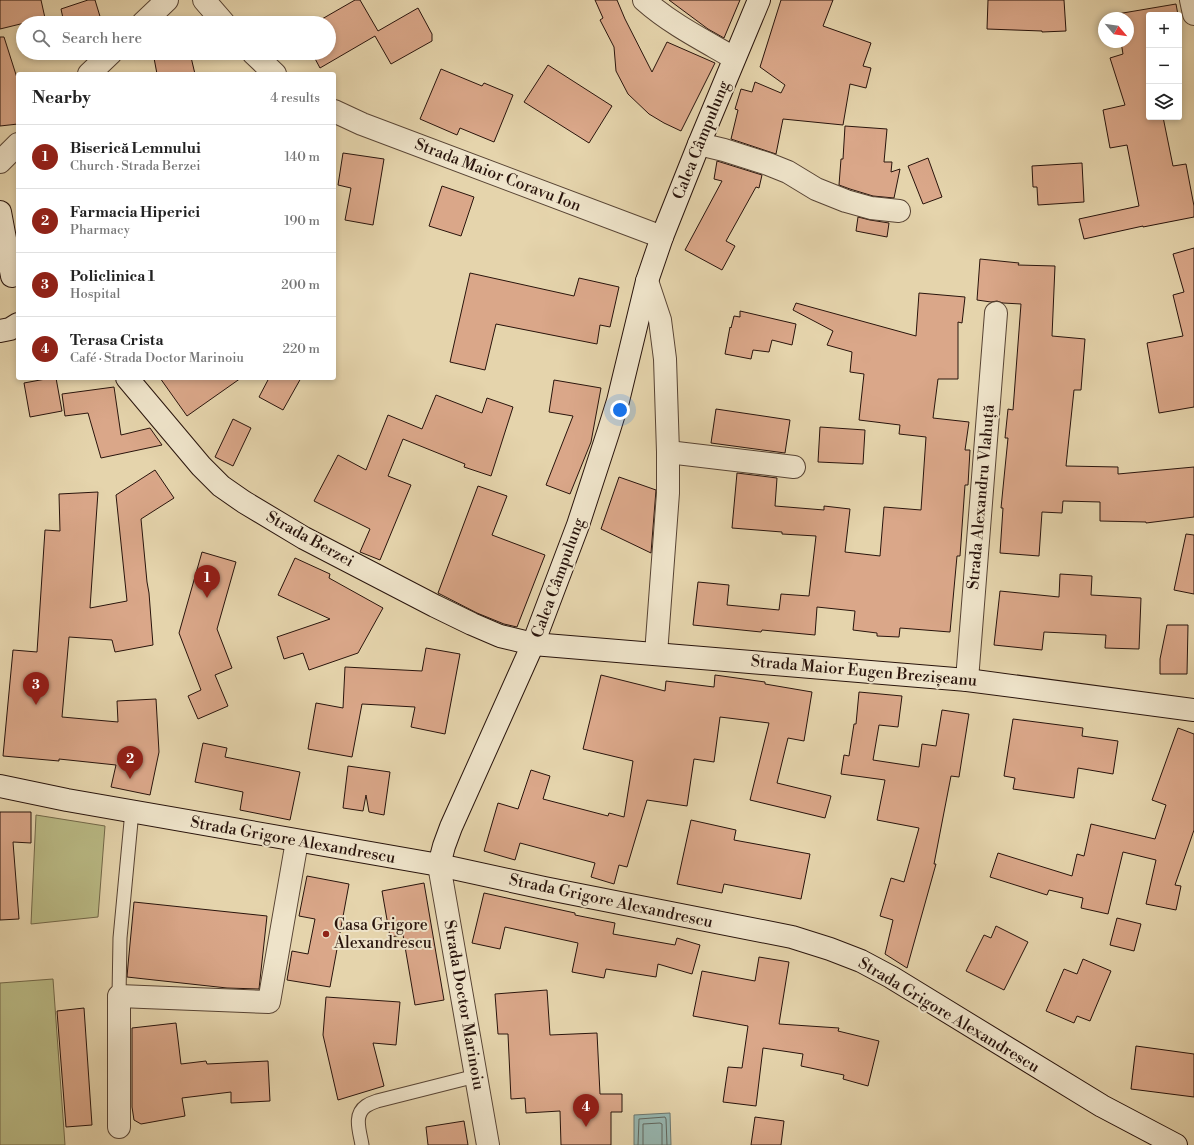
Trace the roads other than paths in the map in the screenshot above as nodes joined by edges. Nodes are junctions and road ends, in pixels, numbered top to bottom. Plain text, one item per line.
1 (167, 0) edge
2 (204, 0) edge
3 (644, 0) edge
4 (760, 0) edge
5 (1191, 0) edge
6 (1194, 14) edge
7 (150, 16) edge
8 (218, 16) edge
9 (734, 58) junction
10 (104, 60) edge
11 (260, 60) edge
12 (91, 72) edge
13 (273, 72) edge
14 (336, 112) edge
15 (699, 144) junction
16 (16, 146) edge
17 (0, 162) edge
18 (899, 211) dead end
19 (0, 212) edge
20 (662, 237) junction
21 (10, 277) edge
22 (647, 281) junction
23 (996, 313) dead end
24 (129, 380) edge
25 (668, 452) junction
26 (794, 467) dead end
27 (533, 644) junction
28 (656, 654) junction
29 (967, 680) junction
30 (1194, 710) edge
31 (0, 786) edge
32 (132, 812) junction
33 (297, 840) junction
34 (439, 865) junction
35 (119, 996) junction
36 (476, 1076) junction
37 (119, 1127) dead end
38 (362, 1145) edge
39 (488, 1145) edge
40 (1176, 1145) edge

1 - 7 street
2 - 8 street
3 - 9 street
4 - 9 street, Calea Câmpulung
5 - 6 street
9 - 15 street, Calea Câmpulung
10 - 12 street
11 - 13 street
14 - 20 street, Strada Maior Coravu Ion
15 - 18 street
15 - 20 street, Calea Câmpulung
16 - 17 street
19 - 21 street
20 - 22 street, Calea Câmpulung
22 - 25 street
22 - 27 street, Calea Câmpulung
23 - 29 street, Strada Alexandru Vlahuță
24 - 27 street, Strada Berzei
25 - 26 street
25 - 28 street
27 - 28 street, Strada Maior Eugen Brezișeanu
27 - 34 street, Calea Câmpulung
28 - 29 street, Strada Maior Eugen Brezișeanu
29 - 30 street, Strada Maior Eugen Brezișeanu
31 - 32 street, Strada Grigore Alexandrescu
32 - 33 street, Strada Grigore Alexandrescu
32 - 35 lane
33 - 34 street, Strada Grigore Alexandrescu
33 - 35 street
34 - 36 street, Strada Doctor Marinoiu
34 - 40 street, Strada Grigore Alexandrescu
35 - 37 street
36 - 38 lane
36 - 39 street, Strada Doctor Marinoiu

